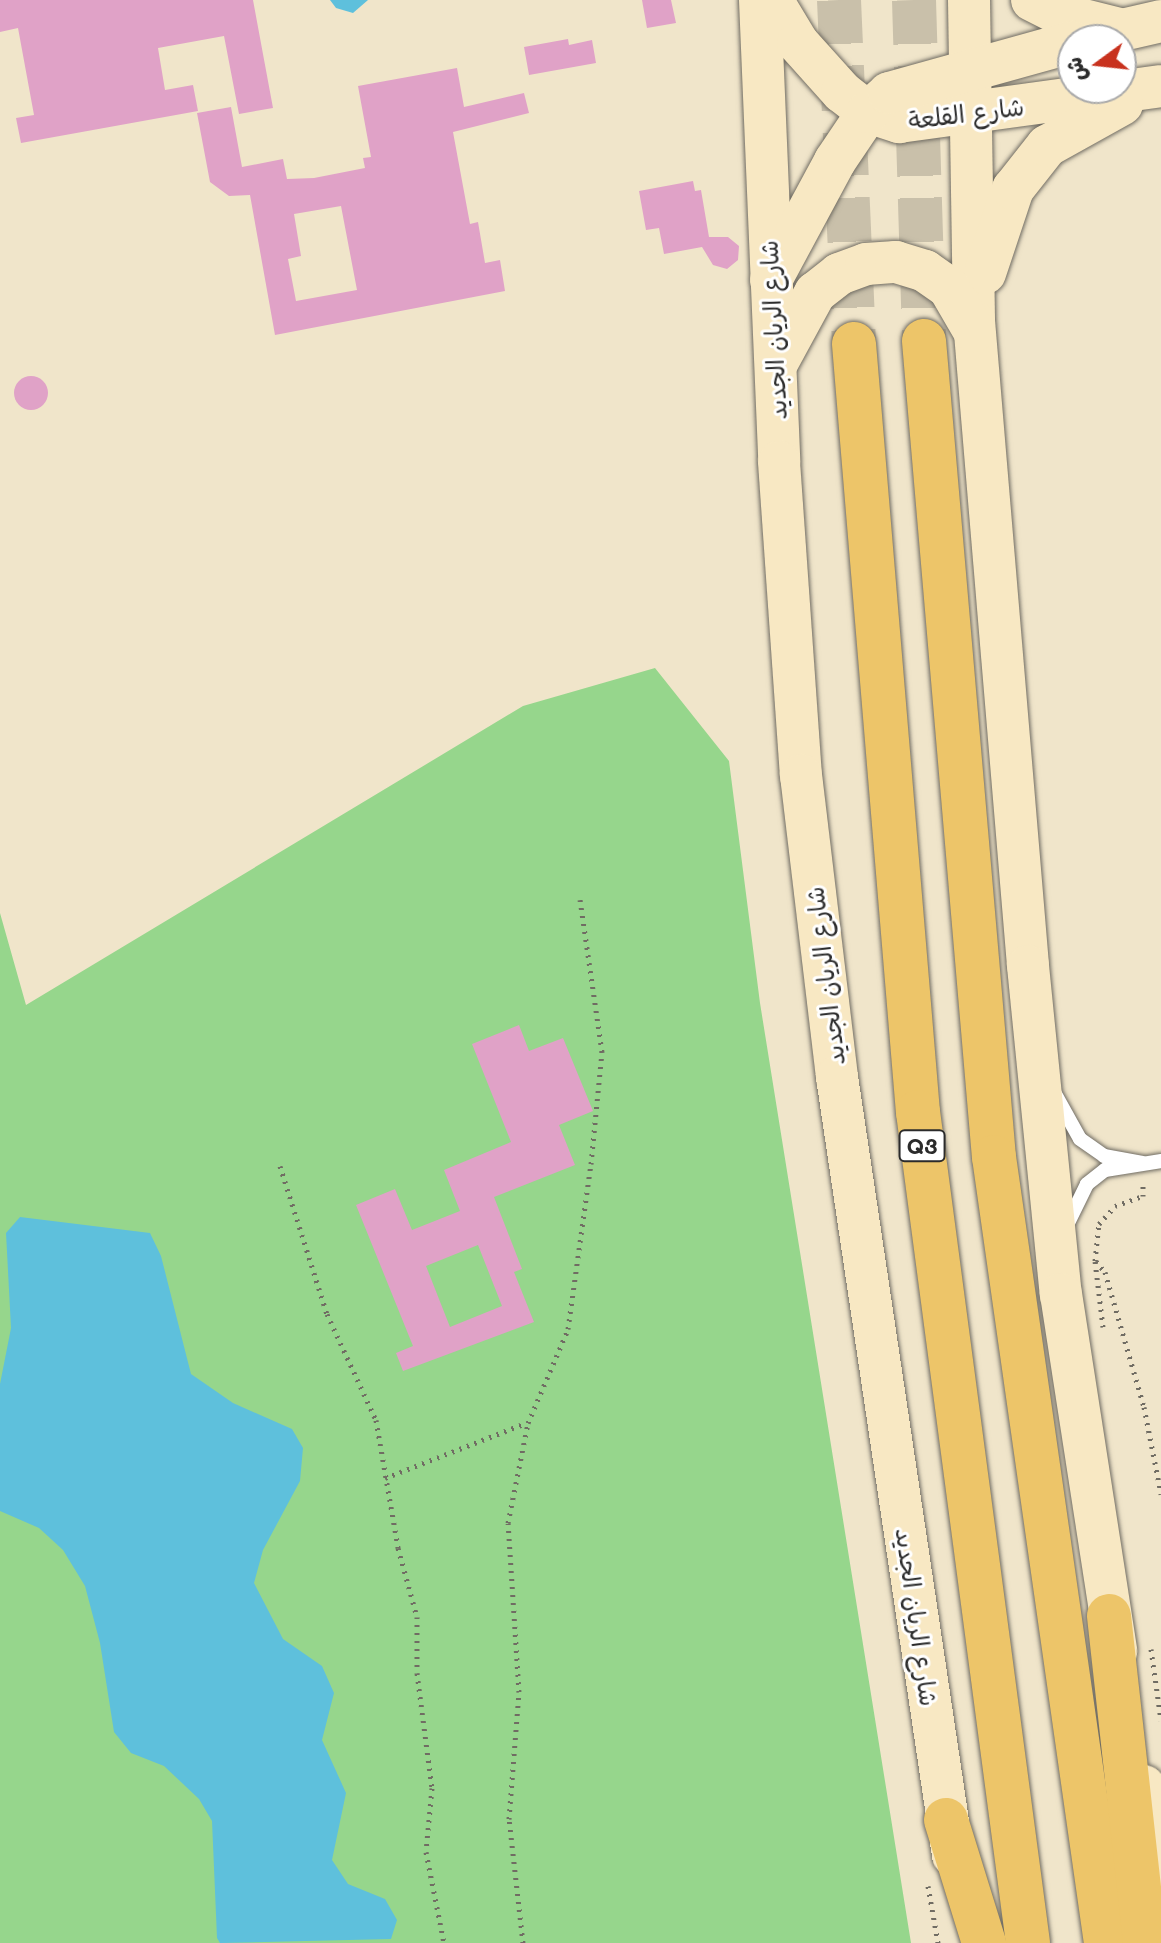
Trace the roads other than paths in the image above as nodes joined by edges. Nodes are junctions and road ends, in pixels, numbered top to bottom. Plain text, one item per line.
1 (760, 0) edge
2 (772, 0) edge
3 (969, 0) edge
4 (1032, 0) edge
5 (1142, 26) edge
6 (1057, 46) edge
7 (971, 67) junction
8 (1161, 87) edge
9 (868, 112) junction
10 (970, 115) junction
11 (770, 282) junction
12 (975, 330) junction
13 (924, 341) tunnel mouth
14 (854, 344) tunnel mouth
15 (777, 363) junction
16 (1037, 1053) junction
17 (1161, 1161) edge
18 (1142, 1163) junction
19 (1058, 1260) junction
20 (1109, 1616) junction
21 (946, 1820) junction
22 (1161, 1870) edge
23 (970, 1943) edge
24 (984, 1943) edge
25 (1028, 1943) edge
26 (1106, 1943) edge
27 (1145, 1943) edge

1 - 11 main road, شارع الريان الجديد
2 - 9 main road, شارع القلعة
3 - 7 main road
4 - 5 main road
6 - 7 main road, شارع القلعة
7 - 9 main road, شارع القلعة
7 - 10 main road
8 - 10 main road, شارع القلعة
8 - 12 main road
9 - 10 main road, شارع القلعة
9 - 11 main road, شارع القلعة
10 - 12 main road
11 - 15 main road, شارع الريان الجديد
12 - 15 main road
12 - 16 main road
13 - 26 highway
14 - 25 highway, Q3
15 - 21 main road, شارع الريان الجديد
16 - 18 lane
16 - 19 main road
17 - 18 lane
18 - 19 lane
19 - 20 main road
20 - 22 main road
20 - 27 highway
21 - 23 main road, شارع الريان الجديد
21 - 24 highway

